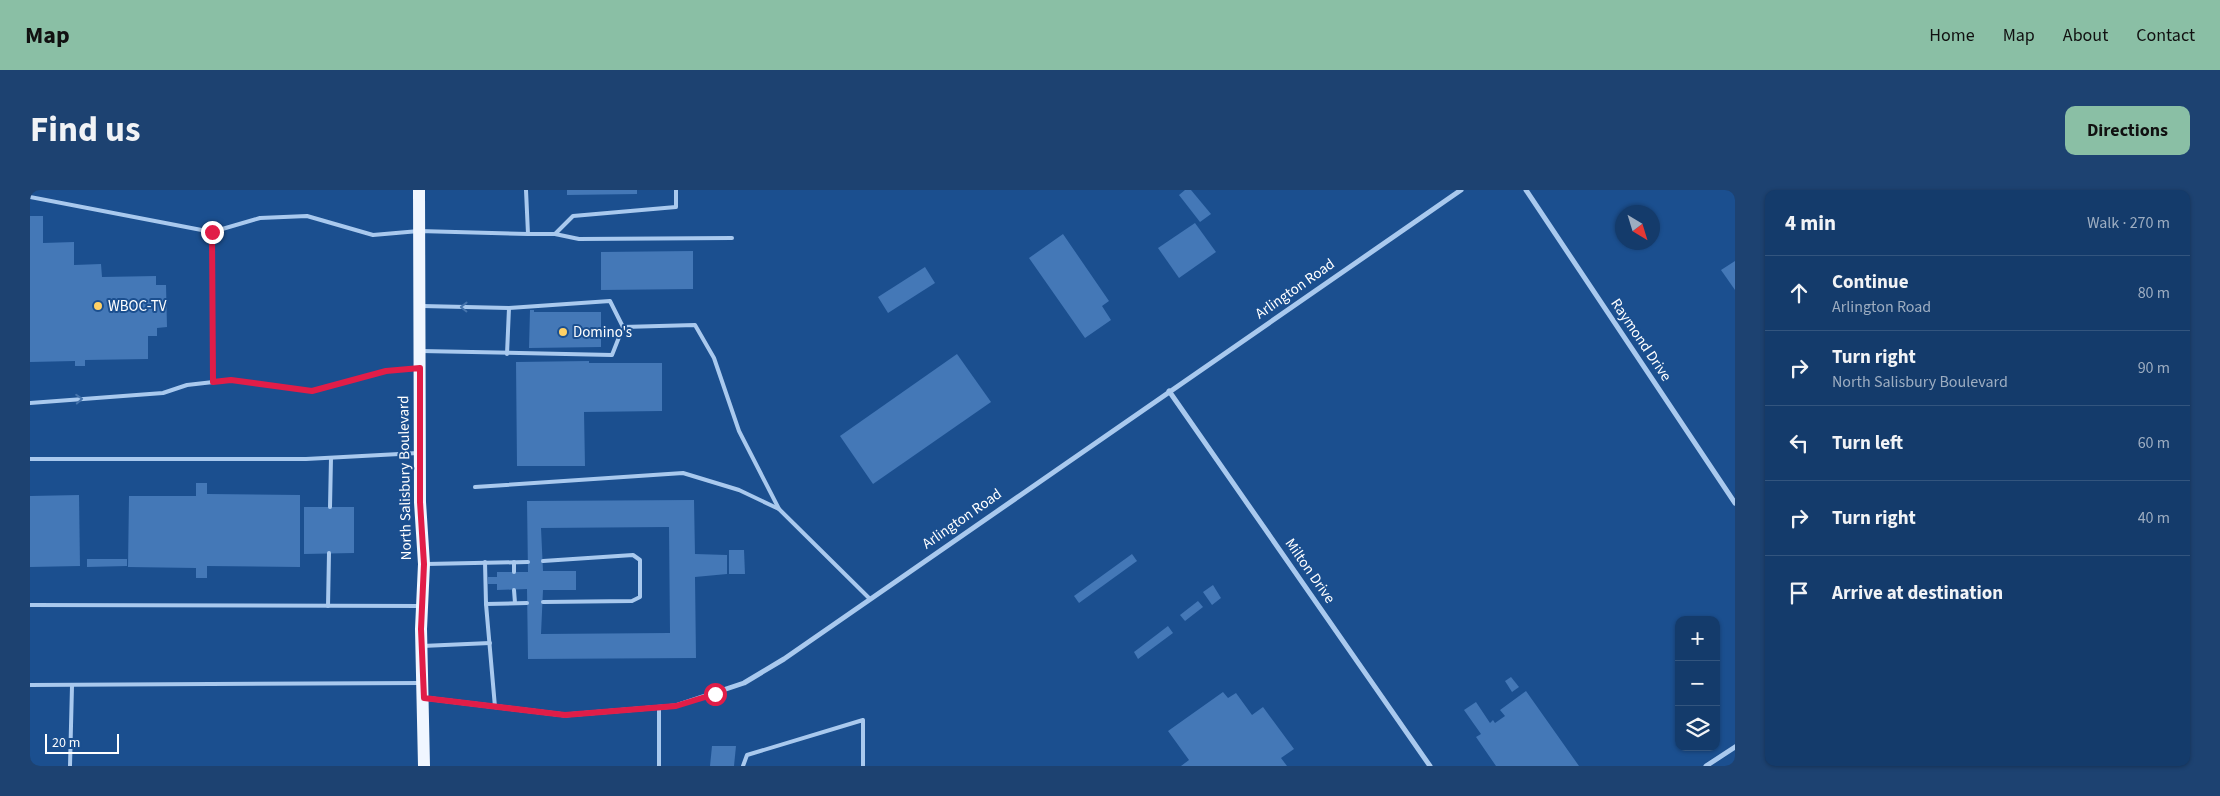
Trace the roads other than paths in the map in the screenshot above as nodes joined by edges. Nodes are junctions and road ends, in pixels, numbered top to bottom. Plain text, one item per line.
1 (419, 190) edge
2 (526, 190) edge
3 (676, 190) edge
4 (1461, 190) edge
5 (1526, 190) edge
6 (30, 197) edge
7 (419, 231) junction
8 (212, 232) junction
9 (528, 234) junction
10 (555, 234) junction
11 (732, 238) dead end
12 (419, 306) junction
13 (510, 308) junction
14 (623, 327) junction
15 (419, 350) junction
16 (507, 354) junction
17 (420, 368) junction
18 (213, 382) junction
19 (1169, 391) junction
20 (30, 403) edge
21 (420, 453) junction
22 (30, 458) edge
23 (331, 458) junction
24 (475, 487) dead end
25 (1735, 503) edge
26 (330, 507) dead end
27 (779, 509) junction
28 (329, 554) dead end
29 (543, 561) dead end
30 (485, 562) junction
31 (514, 562) junction
32 (528, 562) dead end
33 (424, 564) junction
34 (514, 572) dead end
35 (514, 590) dead end
36 (870, 599) junction
37 (543, 602) dead end
38 (515, 603) junction
39 (527, 603) dead end
40 (486, 604) junction
41 (30, 605) edge
42 (328, 606) junction
43 (421, 606) junction
44 (490, 643) junction
45 (422, 646) junction
46 (423, 683) junction
47 (30, 685) edge
48 (72, 686) junction
49 (424, 698) junction
50 (495, 707) junction
51 (658, 707) junction
52 (1735, 747) edge
53 (70, 766) edge
54 (424, 766) edge
55 (659, 766) edge
56 (743, 766) edge
57 (863, 766) edge
58 (1430, 766) edge
59 (1706, 766) edge

1 - 7 main road, North Salisbury Boulevard
2 - 9 lane
3 - 10 lane
4 - 19 street, Arlington Road
5 - 25 street, Raymond Drive
6 - 8 lane
7 - 8 lane
7 - 9 lane
7 - 12 main road, North Salisbury Boulevard
8 - 18 lane
9 - 10 lane
10 - 11 lane
13 -> 12 lane
12 - 15 main road, North Salisbury Boulevard
13 - 14 lane
13 - 16 lane
14 - 16 lane
14 - 27 lane
15 - 16 lane
15 - 17 main road, North Salisbury Boulevard
17 - 18 lane
17 - 21 main road, North Salisbury Boulevard
20 -> 18 lane
19 - 36 street, Arlington Road
19 - 58 street, Milton Drive
21 - 23 lane
21 - 33 main road, North Salisbury Boulevard
22 - 23 lane
23 - 26 lane
24 - 27 lane
27 - 36 lane
28 - 42 lane
29 - 37 lane
30 - 31 lane
30 - 33 lane
30 - 40 lane
31 - 32 lane
31 - 34 lane
33 - 43 main road, North Salisbury Boulevard
35 - 38 lane
36 - 51 street, Arlington Road
38 - 39 lane
38 - 40 lane
40 - 44 lane
41 - 42 lane
42 - 43 lane
43 - 45 main road, North Salisbury Boulevard
44 - 45 lane
44 - 50 lane
45 - 46 main road, North Salisbury Boulevard
46 - 48 lane
46 - 49 main road, North Salisbury Boulevard
47 - 48 lane
48 - 53 lane
49 - 50 street, Arlington Road
49 - 54 main road, North Salisbury Boulevard
50 - 51 street, Arlington Road
51 - 55 lane
52 - 59 street
56 - 57 lane

